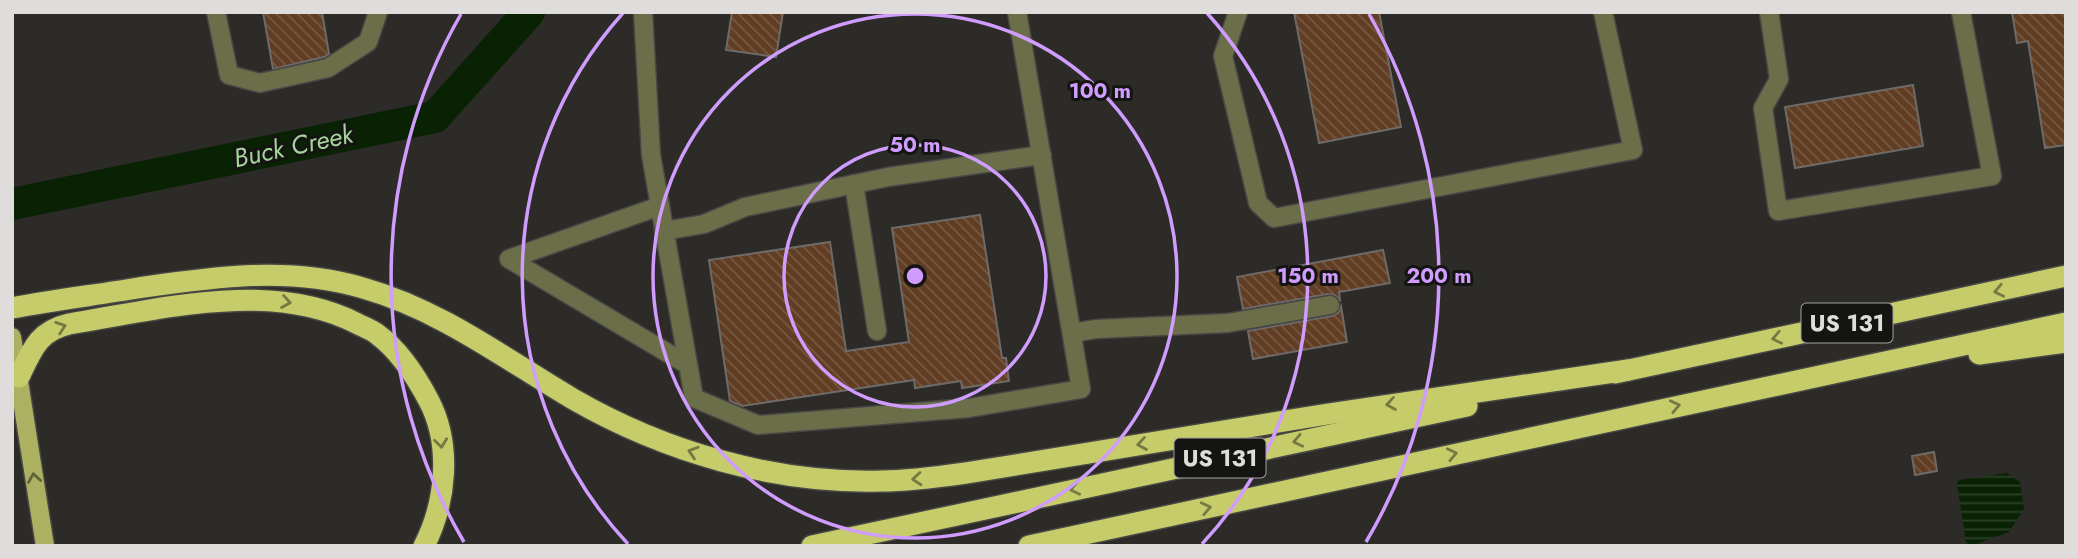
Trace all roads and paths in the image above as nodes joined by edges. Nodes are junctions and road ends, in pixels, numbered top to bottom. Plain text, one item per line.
1 (216, 12) edge
2 (378, 12) edge
3 (643, 12) edge
4 (1017, 12) edge
5 (1238, 12) edge
6 (1604, 12) edge
7 (1769, 12) edge
8 (1961, 12) edge
9 (1042, 155) junction
10 (854, 184) junction
11 (660, 206) junction
12 (664, 231) junction
13 (2066, 276) edge
14 (1330, 305) dead end
15 (12, 308) edge
16 (2066, 323) edge
17 (877, 331) dead end
18 (12, 337) edge
19 (1073, 339) junction
20 (2066, 342) edge
21 (688, 365) junction
22 (1852, 368) junction
23 (1628, 370) junction
24 (19, 377) junction
25 (1139, 522) junction
26 (45, 546) edge
27 (424, 546) edge
28 (812, 546) edge
29 (1029, 546) edge
30 (1074, 546) edge

1 - 2 street
3 - 11 street
4 - 9 street
5 - 6 street
7 - 8 street
9 - 10 street
9 - 19 street
10 - 12 street
10 - 17 street
11 - 12 street
11 - 21 street
12 - 21 street
13 -> 23 highway, US 131
14 - 19 street
23 -> 15 highway
16 - 22 highway, US 131
18 - 24 main road
19 - 21 street
20 - 22 highway
25 -> 22 highway, US 131
23 -> 28 highway, US 131
26 -> 24 main road
24 -> 27 highway
25 - 29 highway, US 131
25 - 30 highway

